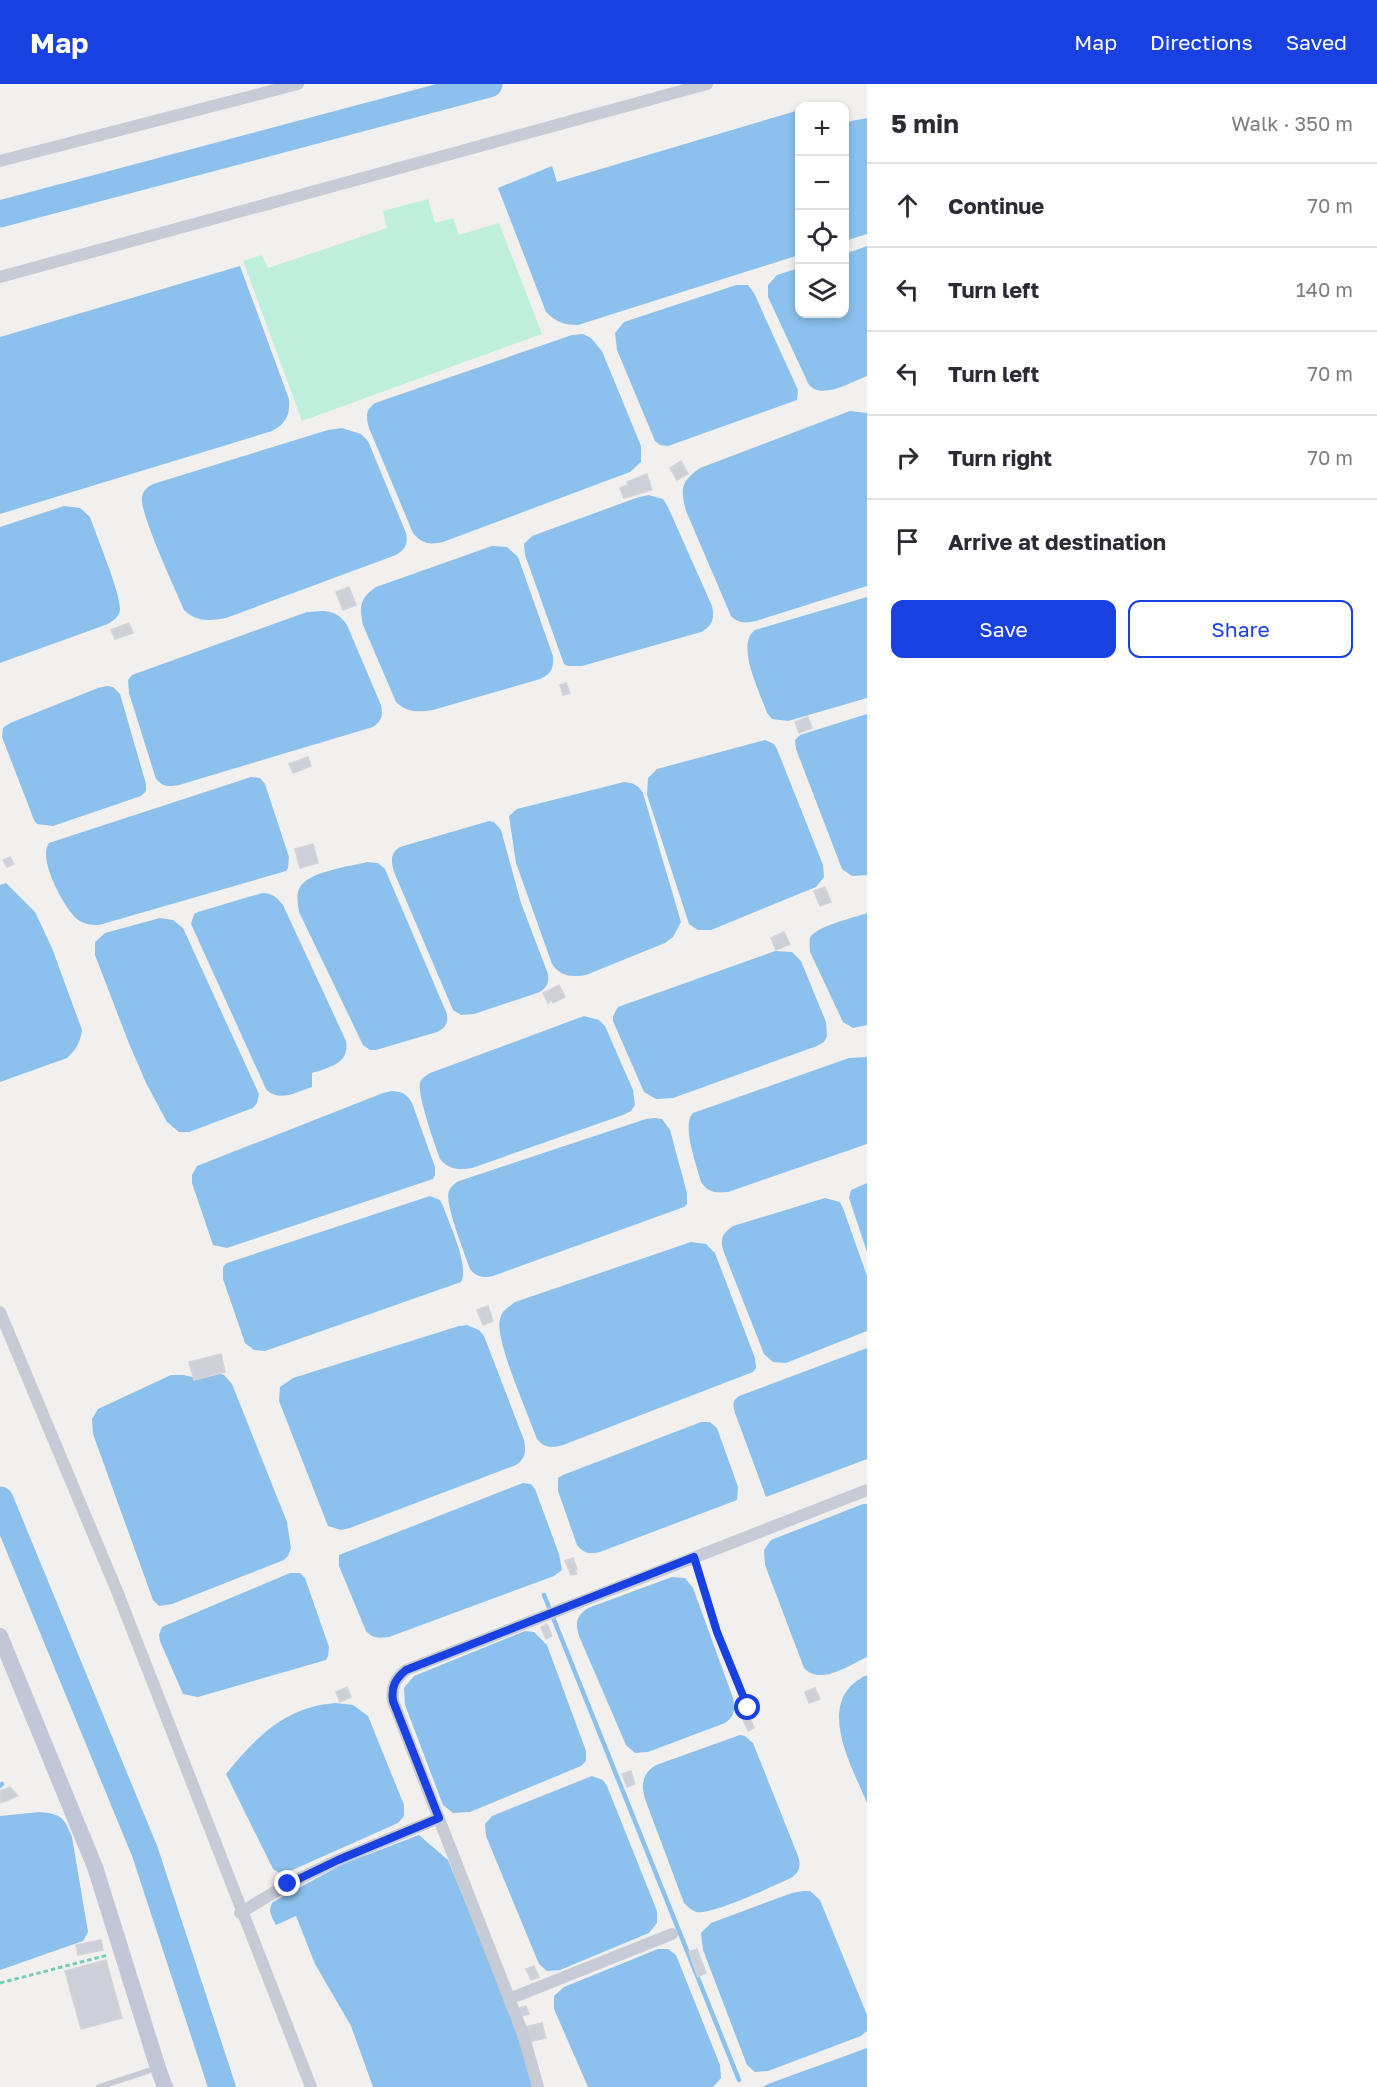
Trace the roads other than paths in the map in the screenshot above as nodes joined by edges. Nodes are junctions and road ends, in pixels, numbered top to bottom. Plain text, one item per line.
1 (298, 84) edge
2 (707, 84) edge
3 (0, 161) edge
4 (0, 277) edge
5 (0, 1312) edge
6 (867, 1490) edge
7 (0, 1636) edge
8 (439, 1818) junction
9 (240, 1913) dead end
10 (672, 1935) dead end
11 (509, 1999) junction
12 (148, 2071) dead end
13 (99, 2087) edge
14 (165, 2087) edge
15 (311, 2087) edge
16 (538, 2087) edge

1 - 3 street
2 - 4 street
5 - 15 street
6 - 8 street
7 - 14 street
8 - 9 street
8 - 11 street
10 - 11 street
11 - 16 street
12 - 13 lane

